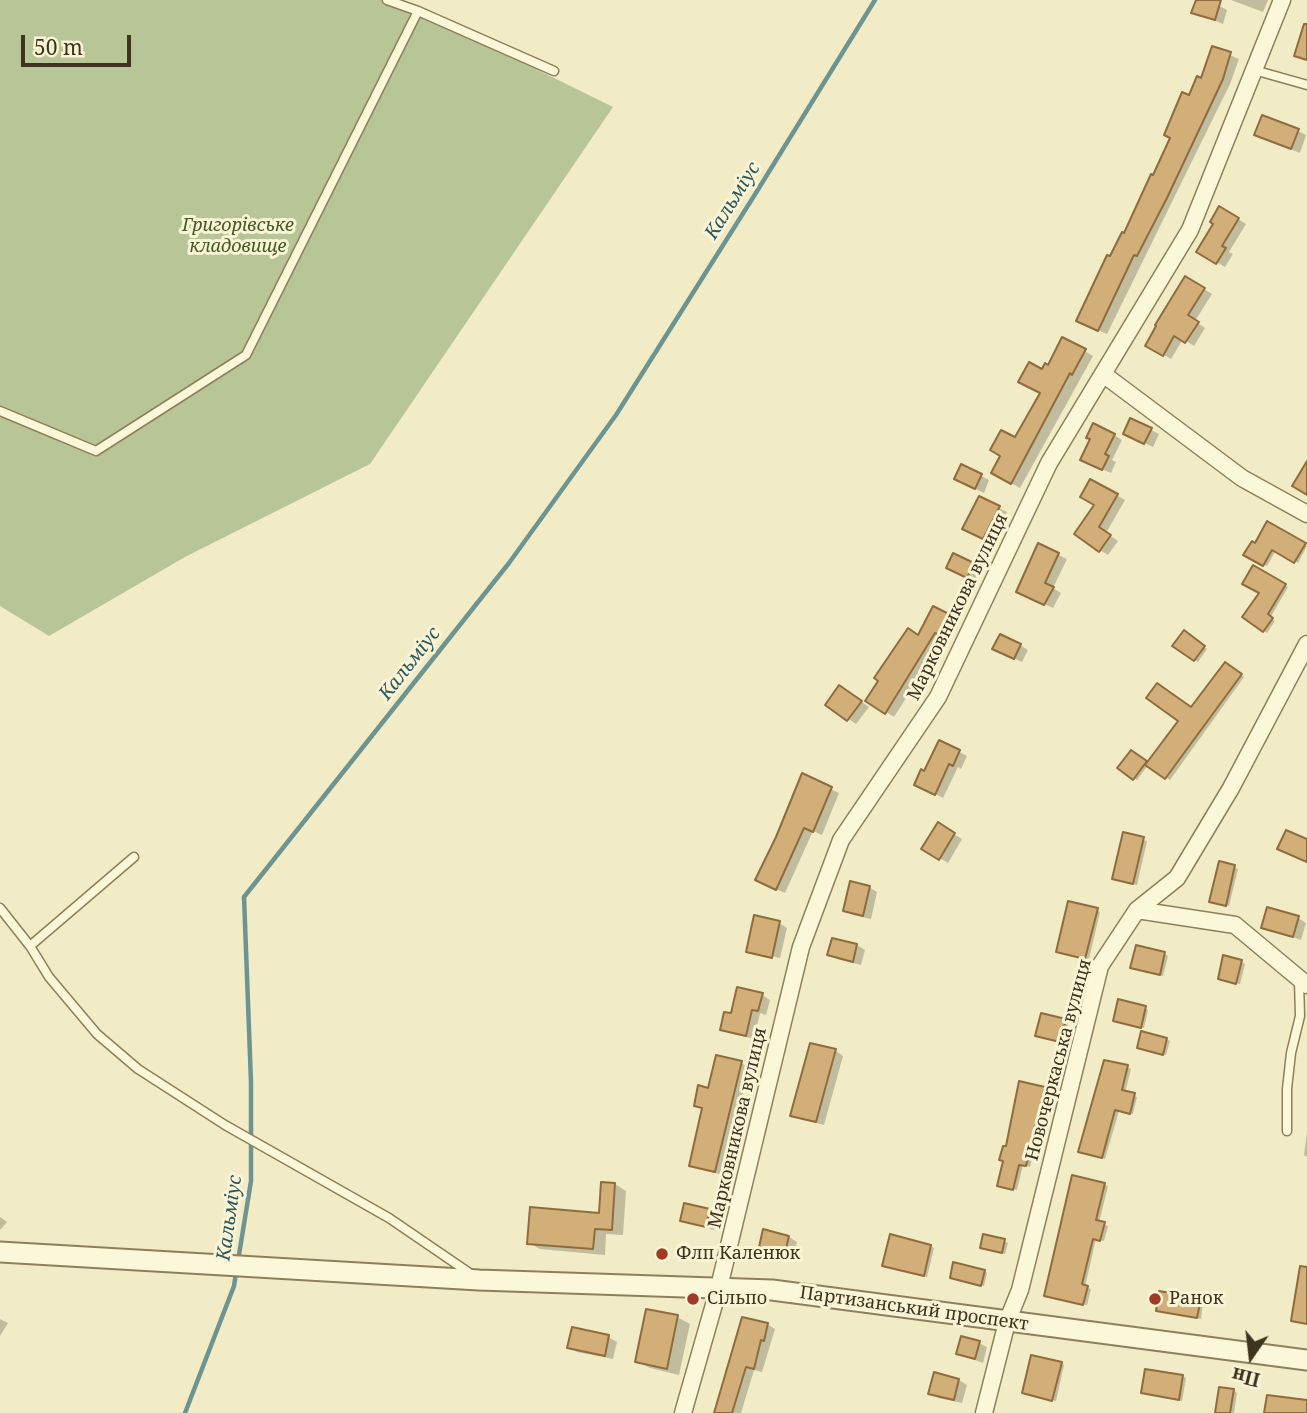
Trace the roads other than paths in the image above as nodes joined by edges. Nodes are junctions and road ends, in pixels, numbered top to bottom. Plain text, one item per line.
1 (387, 0) edge
2 (1282, 0) edge
3 (418, 10) junction
4 (1254, 70) junction
5 (554, 71) dead end
6 (1307, 85) edge
7 (1103, 374) junction
8 (0, 411) edge
9 (1307, 514) edge
10 (1307, 644) edge
11 (134, 857) dead end
12 (0, 908) edge
13 (1137, 911) junction
14 (30, 946) junction
15 (1303, 981) edge
16 (1287, 1131) dead end
17 (0, 1252) edge
18 (479, 1280) junction
19 (719, 1287) junction
20 (1007, 1322) junction
21 (1307, 1360) edge
22 (683, 1413) edge
23 (984, 1413) edge

1 - 3 lane
2 - 4 street, Марковникова вулиця
3 - 5 lane
3 - 8 lane
4 - 6 lane
4 - 7 street, Марковникова вулиця
7 - 9 street
7 - 19 street, Марковникова вулиця
10 - 13 street, Новочеркаська вулиця
11 - 14 lane
12 - 14 lane
13 - 15 street
13 - 20 street, Новочеркаська вулиця
14 - 18 lane
15 - 16 lane
17 - 18 street, Партизанський проспект
18 - 19 street, Партизанський проспект
19 - 20 street, Партизанський проспект
19 - 22 street, Марковникова вулиця
20 - 21 street, Партизанський проспект
20 - 23 street, Новочеркаська вулиця

